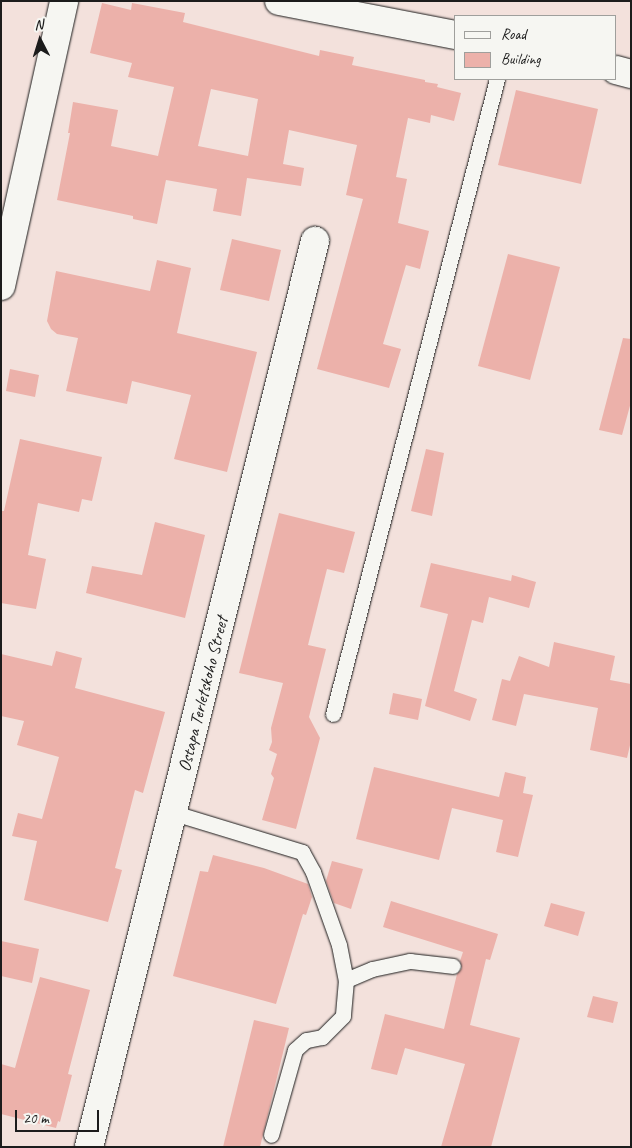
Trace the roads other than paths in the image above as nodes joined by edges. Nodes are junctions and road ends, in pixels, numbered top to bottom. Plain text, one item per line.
1 (64, 1) edge
2 (279, 1) edge
3 (320, 6) edge
4 (454, 35) edge
5 (617, 70) edge
6 (631, 74) edge
7 (497, 80) edge
8 (315, 241) dead end
9 (1, 286) edge
10 (333, 714) dead end
11 (174, 813) junction
12 (452, 966) dead end
13 (346, 980) junction
14 (271, 1135) dead end
15 (89, 1147) edge

1 - 9 street
2 - 3 street
3 - 4 street
5 - 6 street
7 - 10 lane
8 - 11 street, Ostapa Terletskoho Street
11 - 13 lane
11 - 15 street, Ostapa Terletskoho Street
12 - 13 lane
13 - 14 lane

